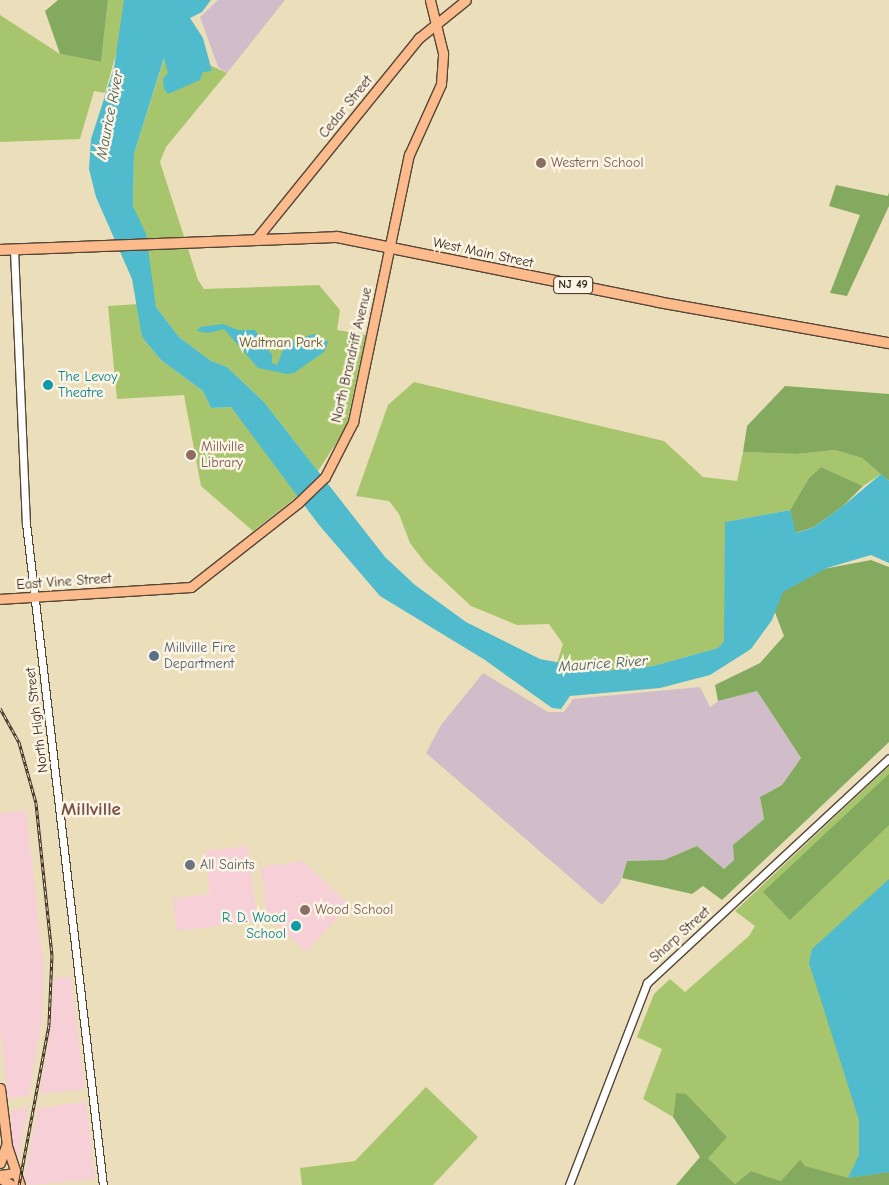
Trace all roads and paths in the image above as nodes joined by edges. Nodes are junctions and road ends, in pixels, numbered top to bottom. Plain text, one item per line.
1 (430, 0) edge
2 (466, 0) edge
3 (436, 22) junction
4 (256, 239) junction
5 (390, 247) junction
6 (0, 250) edge
7 (14, 250) junction
8 (889, 343) edge
9 (197, 584) joint
10 (35, 597) junction
11 (0, 599) edge
12 (889, 758) edge
13 (0, 1088) edge
14 (6, 1143) junction
15 (0, 1162) edge
16 (15, 1173) junction
17 (0, 1174) edge
18 (0, 1178) edge
19 (12, 1185) edge
20 (20, 1185) edge
21 (103, 1185) edge
22 (569, 1185) edge

1 - 3 main road, North Brandriff Avenue
2 - 3 main road, Cedar Street
3 - 4 main road, Cedar Street
3 - 5 main road, North Brandriff Avenue
4 - 5 highway, West Main Street / NJ 49
4 - 7 highway, West Main Street / NJ 49
5 - 8 highway, West Main Street / NJ 49
5 - 9 main road, North Brandriff Avenue
6 - 7 highway, NJ 49
7 - 10 street, North High Street
9 - 10 main road, East Vine Street
10 - 11 main road, East Vine Street
10 - 21 street, North High Street
12 - 22 street, Sharp Street
13 - 14 main road
14 - 15 main road
14 - 16 main road
16 - 17 main road
16 - 20 main road
18 - 19 main road

